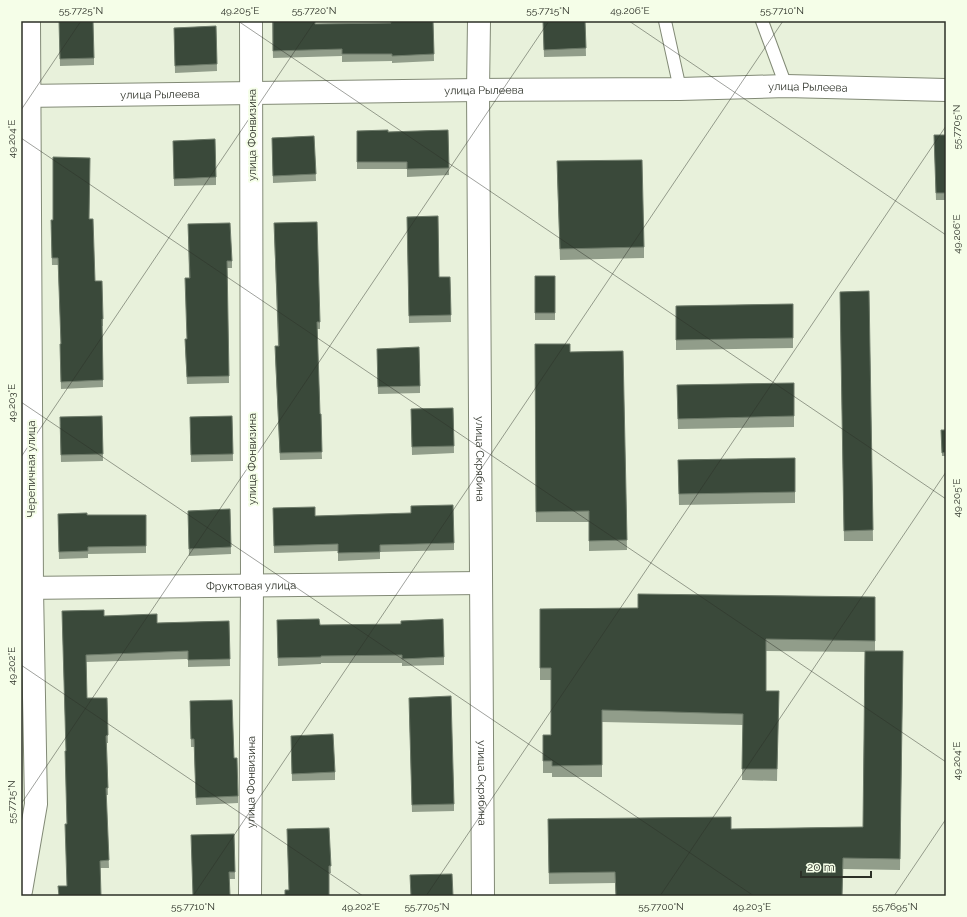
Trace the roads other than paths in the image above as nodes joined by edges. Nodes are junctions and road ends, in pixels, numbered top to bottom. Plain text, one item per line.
1 (29, 21) edge
2 (251, 21) edge
3 (479, 21) edge
4 (665, 21) edge
5 (762, 21) edge
6 (786, 86) junction
7 (680, 89) junction
8 (478, 90) junction
9 (946, 90) edge
10 (252, 93) junction
11 (25, 96) edge
12 (481, 583) junction
13 (252, 586) junction
14 (27, 589) edge
15 (21, 891) edge
16 (250, 896) edge
17 (483, 896) edge

1 - 11 street, Черепичная улица
2 - 10 street, улица Фонвизина
3 - 8 street, улица Скрябина
4 - 7 lane
5 - 6 lane
6 - 7 street, улица Рылеева
6 - 9 street, улица Рылеева
7 - 8 street, улица Рылеева
8 - 10 street, улица Рылеева
8 - 12 street, улица Скрябина
10 - 11 street, улица Рылеева
10 - 13 street, улица Фонвизина
11 - 14 street, Черепичная улица
12 - 13 street, Фруктовая улица
12 - 17 street, улица Скрябина
13 - 14 street, Фруктовая улица
13 - 16 street, улица Фонвизина
14 - 15 street, Черепичная улица

